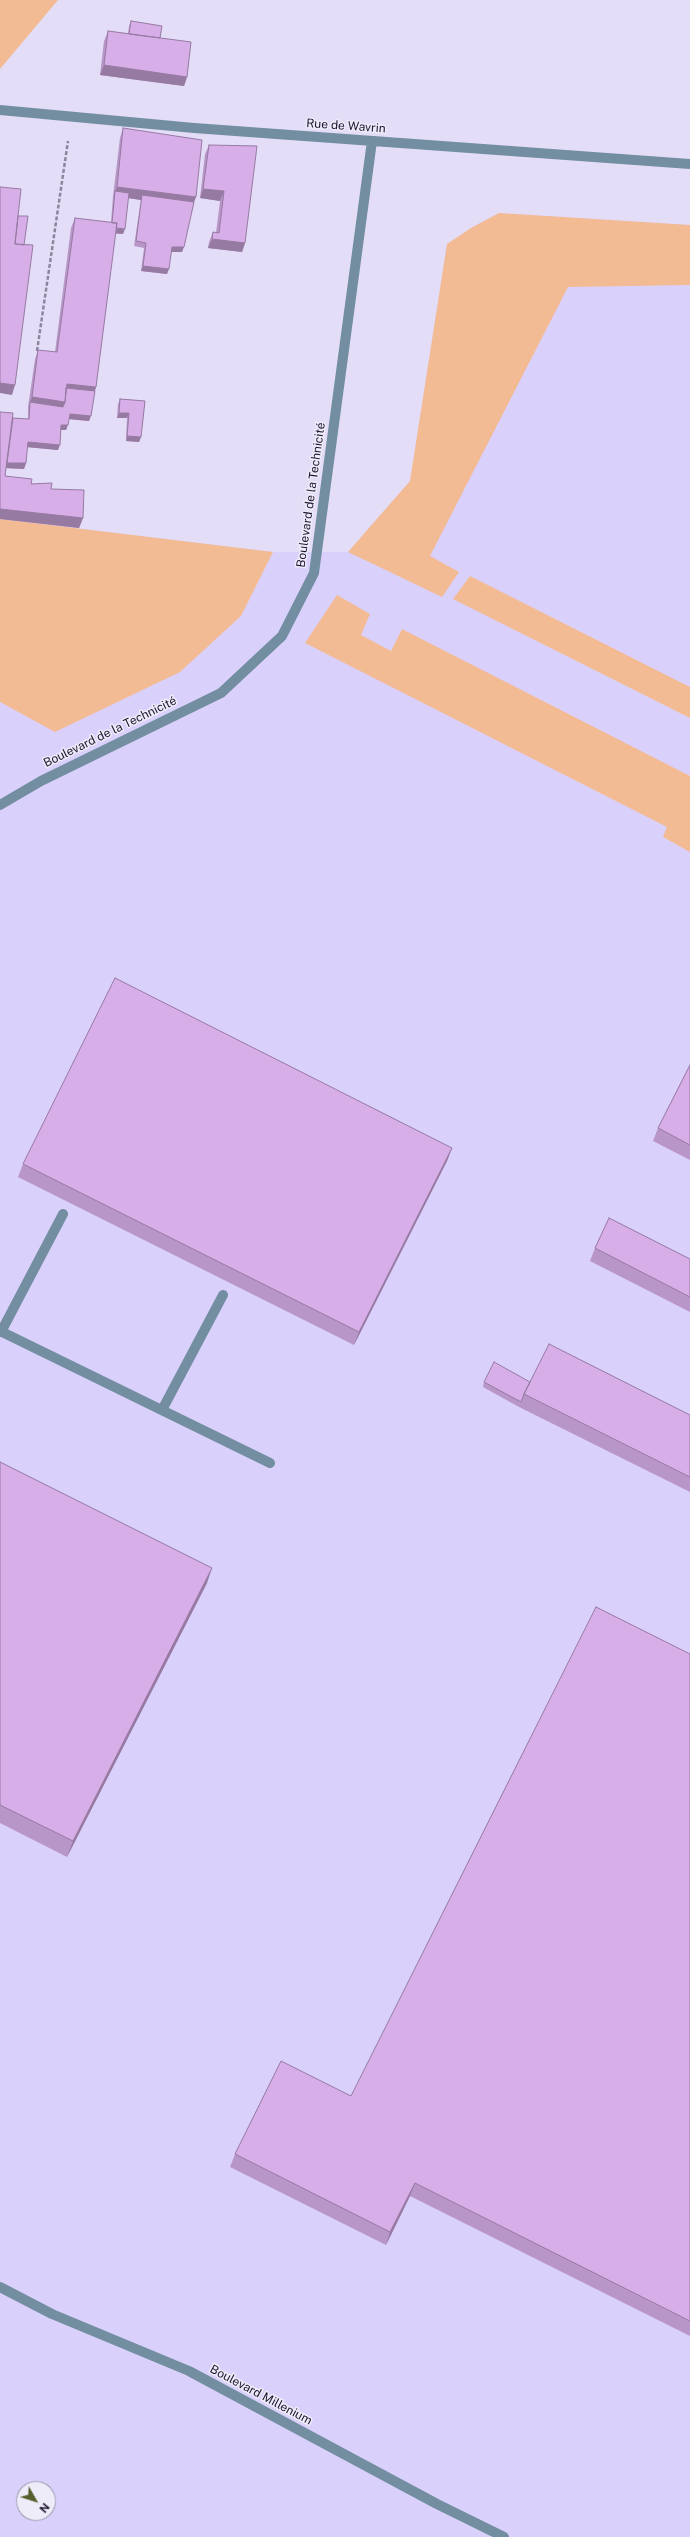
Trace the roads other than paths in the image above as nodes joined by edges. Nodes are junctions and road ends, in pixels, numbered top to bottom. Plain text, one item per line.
1 (0, 110) edge
2 (372, 141) junction
3 (690, 164) edge
4 (0, 805) edge
5 (62, 1214) dead end
6 (223, 1295) dead end
7 (0, 1331) edge
8 (162, 1410) junction
9 (270, 1463) dead end
10 (0, 2287) edge
11 (504, 2537) edge

1 - 2 street, Rue de Wavrin
2 - 3 street, Rue de Wavrin
2 - 4 street, Boulevard de la Technicité
5 - 7 street
6 - 8 street
7 - 8 street
8 - 9 street
10 - 11 street, Boulevard Millenium

